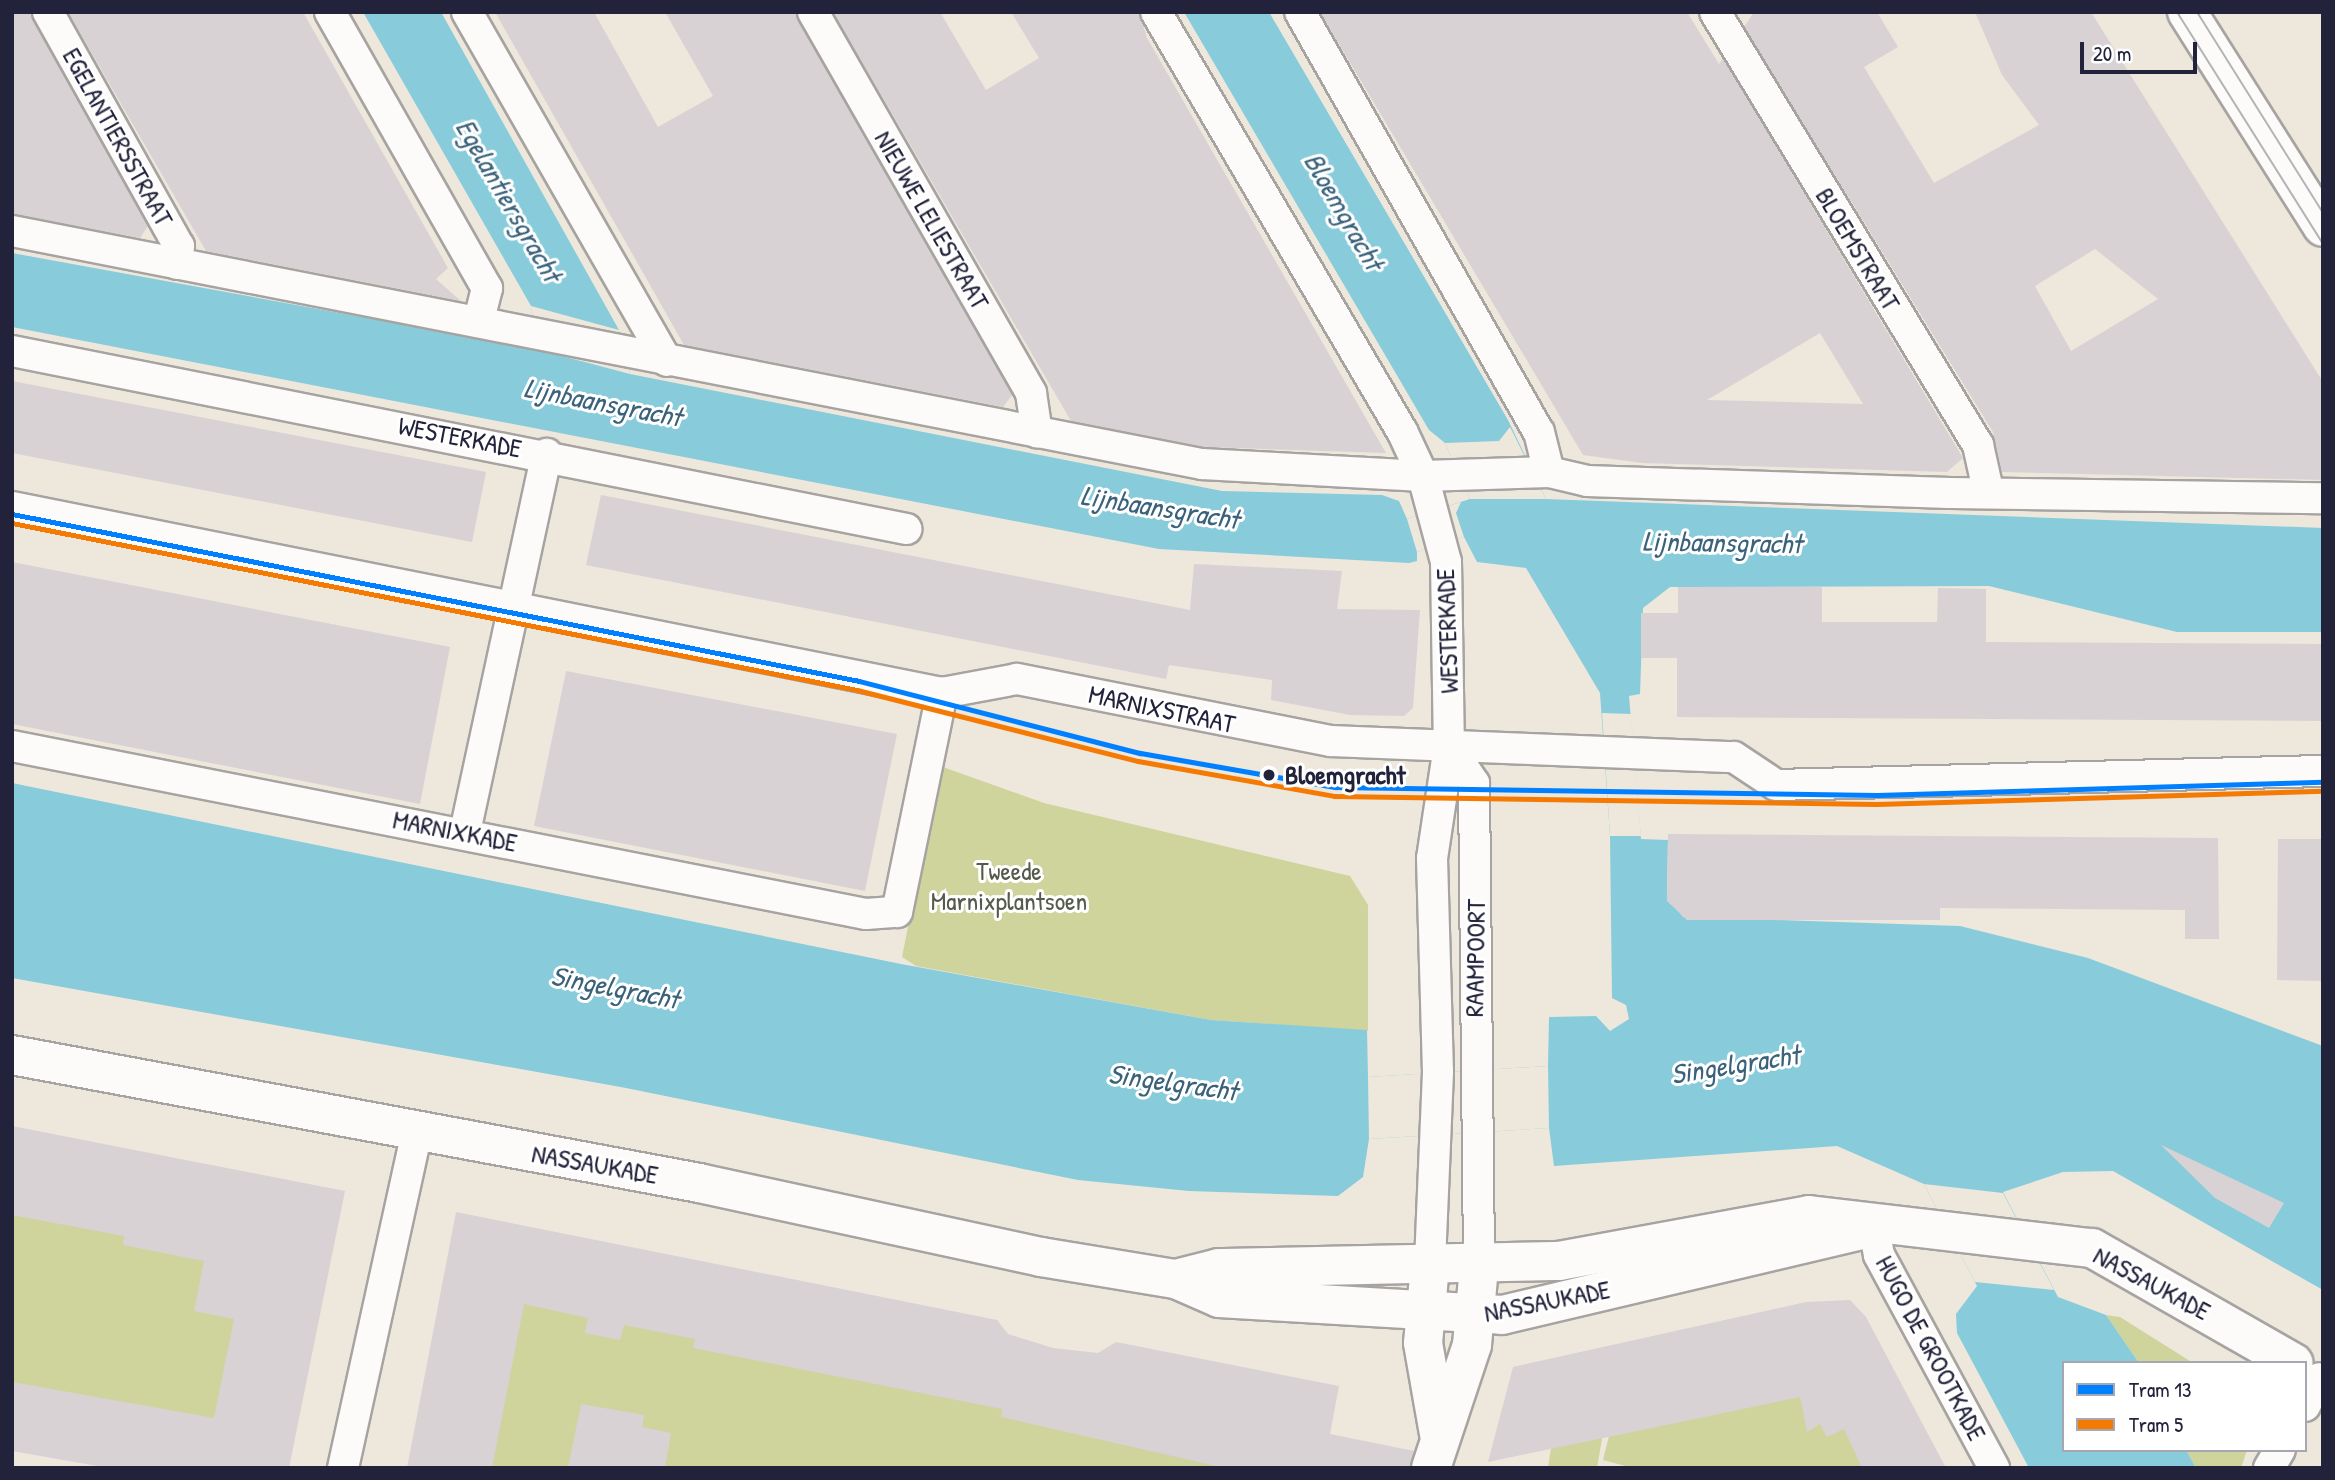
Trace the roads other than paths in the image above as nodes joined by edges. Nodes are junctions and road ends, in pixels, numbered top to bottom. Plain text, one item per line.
1 (48, 12) edge
2 (330, 12) edge
3 (467, 12) edge
4 (813, 12) edge
5 (1156, 12) edge
6 (1300, 12) edge
7 (2188, 12) edge
8 (1724, 16) edge
9 (2323, 227) edge
10 (12, 231) edge
11 (177, 264) junction
12 (479, 319) junction
13 (12, 351) edge
14 (667, 361) junction
15 (1037, 433) junction
16 (547, 454) junction
17 (1541, 473) junction
18 (1423, 476) junction
19 (1988, 491) junction
20 (2323, 498) edge
21 (12, 507) edge
22 (906, 529) dead end
23 (516, 605) junction
24 (942, 693) junction
25 (12, 746) edge
26 (1450, 746) junction
27 (2323, 771) edge
28 (465, 832) junction
29 (1432, 858) joint
30 (12, 1055) edge
31 (416, 1132) junction
32 (1874, 1227) junction
33 (1430, 1265) junction
34 (1479, 1267) junction
35 (1176, 1279) junction
36 (1426, 1312) junction
37 (1477, 1316) junction
38 (2279, 1361) edge
39 (1435, 1451) edge
40 (2279, 1452) edge
41 (342, 1468) edge
42 (1994, 1468) edge
43 (2269, 1468) edge

1 - 11 street, EGELANTIERSSTRAAT
2 - 12 street
3 - 14 street
4 - 15 street, NIEUWE LELIESTRAAT
5 - 18 street
6 - 17 street
7 - 9 main road
8 - 19 street, BLOEMSTRAAT
10 - 11 street
11 - 12 street
12 - 14 street
13 - 16 street, WESTERKADE
14 - 15 street
15 - 18 street
16 - 22 street, WESTERKADE
16 - 23 street
17 - 18 street
17 - 19 street
18 - 26 street, WESTERKADE
19 - 20 street
21 - 23 street, MARNIXSTRAAT
23 - 24 street, MARNIXSTRAAT
23 - 28 street
24 - 26 street, MARNIXSTRAAT
24 - 28 street, MARNIXKADE
25 - 28 street, MARNIXKADE
26 - 27 street, MARNIXSTRAAT
26 - 29 street, WESTERKADE
26 - 34 street, RAAMPOORT
29 - 33 street, RAAMPOORT
30 - 31 main road, NASSAUKADE
31 - 35 main road, NASSAUKADE
31 - 41 street
32 - 34 main road, NASSAUKADE
32 - 37 main road, NASSAUKADE
32 - 38 main road, NASSAUKADE
32 - 42 street, HUGO DE GROOTKADE
33 - 34 main road, NASSAUKADE
33 - 35 main road, NASSAUKADE
33 - 36 main road
34 - 37 main road
35 - 36 main road, NASSAUKADE
36 - 37 main road, NASSAUKADE
36 - 39 main road
37 - 39 main road
40 - 43 street

